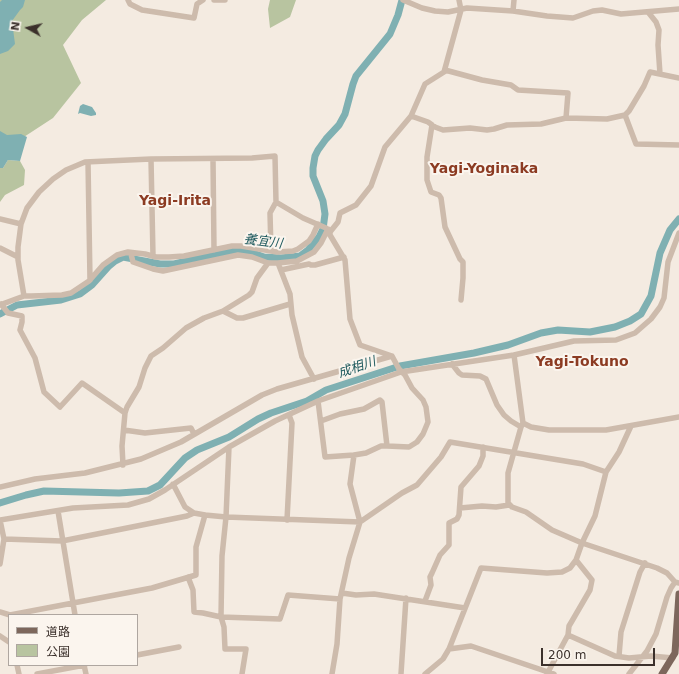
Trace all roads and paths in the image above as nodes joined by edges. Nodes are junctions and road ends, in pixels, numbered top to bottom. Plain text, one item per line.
1 (128, 0) edge
2 (203, 0) edge
3 (214, 0) edge
4 (225, 0) edge
5 (459, 0) edge
6 (514, 0) edge
7 (406, 1) edge
8 (679, 9) edge
9 (461, 10) junction
10 (513, 11) junction
11 (648, 12) junction
12 (445, 70) junction
13 (660, 74) junction
14 (679, 78) edge
15 (625, 115) junction
16 (411, 116) junction
17 (566, 118) junction
18 (432, 125) junction
19 (679, 145) edge
20 (151, 159) junction
21 (213, 159) junction
22 (88, 162) junction
23 (276, 202) junction
24 (0, 219) edge
25 (21, 224) junction
26 (318, 224) junction
27 (328, 229) junction
28 (679, 233) edge
29 (0, 248) edge
30 (260, 249) junction
31 (214, 250) junction
32 (271, 251) junction
33 (130, 253) junction
34 (152, 256) junction
35 (344, 257) junction
36 (18, 258) junction
37 (265, 261) junction
38 (278, 263) junction
39 (281, 270) junction
40 (90, 280) junction
41 (24, 296) junction
42 (461, 300) dead end
43 (290, 304) junction
44 (1, 305) edge
45 (223, 311) junction
46 (514, 355) junction
47 (393, 358) junction
48 (452, 364) junction
49 (400, 370) junction
50 (314, 379) junction
51 (318, 401) junction
52 (125, 413) junction
53 (289, 415) junction
54 (679, 417) edge
55 (321, 422) junction
56 (522, 425) junction
57 (631, 426) junction
58 (124, 430) junction
59 (194, 434) junction
60 (388, 446) junction
61 (229, 447) junction
62 (483, 447) junction
63 (513, 452) junction
64 (354, 455) junction
65 (123, 464) junction
66 (606, 472) junction
67 (174, 484) junction
68 (0, 487) edge
69 (509, 505) junction
70 (460, 508) junction
71 (58, 511) junction
72 (194, 513) junction
73 (205, 516) junction
74 (226, 517) junction
75 (0, 520) edge
76 (287, 520) junction
77 (360, 522) junction
78 (62, 541) junction
79 (3, 542) edge
80 (582, 543) junction
81 (576, 560) junction
82 (645, 563) junction
83 (0, 564) edge
84 (188, 577) junction
85 (677, 582) edge
86 (679, 594) edge
87 (341, 596) junction
88 (406, 598) junction
89 (425, 601) junction
90 (73, 603) junction
91 (465, 608) junction
92 (15, 614) edge
93 (75, 614) edge
94 (221, 617) junction
95 (568, 635) junction
96 (179, 647) dead end
97 (449, 649) junction
98 (676, 654) edge
99 (138, 655) edge
100 (619, 656) junction
101 (642, 657) junction
102 (79, 666) edge
103 (550, 673) edge
104 (37, 674) edge
105 (242, 674) edge
106 (332, 674) edge
107 (401, 674) edge
108 (425, 674) edge
109 (629, 674) edge
110 (662, 674) edge

1 - 2 street
3 - 4 street
5 - 9 street
6 - 10 street
7 - 9 street
8 - 11 street
9 - 10 street
9 - 12 street
10 - 11 street
11 - 13 street
12 - 16 street
12 - 17 street
13 - 14 street
13 - 15 street
15 - 17 street
15 - 19 street
16 - 18 street
16 - 27 street
17 - 18 street
18 - 42 street
20 - 21 street
20 - 22 street
20 - 34 street
21 - 23 street
21 - 31 street
22 - 25 street
22 - 40 street
23 - 26 street
23 - 32 street
24 - 25 street
25 - 36 street
26 - 27 street
26 - 32 street
27 - 35 street
27 - 38 street
28 - 46 street
29 - 36 street
30 - 31 street
30 - 32 street
30 - 37 street
31 - 34 street
33 - 34 street
33 - 37 street
33 - 40 street
35 - 39 street
35 - 47 street
36 - 41 street
37 - 38 street
37 - 45 street
38 - 39 street
39 - 43 street
40 - 41 street
41 - 44 street
43 - 45 street
43 - 50 street
44 - 52 street
45 - 52 street
46 - 48 street
46 - 56 street
47 - 49 street
47 - 50 street
48 - 49 street
48 - 56 street
49 - 51 street
49 - 60 street
50 - 59 street
51 - 53 street
51 - 55 street
52 - 58 street
53 - 61 street
53 - 76 street
54 - 57 street
55 - 60 street
55 - 64 street
56 - 57 street
56 - 63 street
57 - 66 street
58 - 59 street
58 - 65 street
59 - 65 street
60 - 64 street
61 - 67 street
61 - 74 street
62 - 63 street
62 - 70 street
62 - 77 street
63 - 66 street
63 - 69 street
64 - 77 street
65 - 68 street
66 - 80 street
67 - 71 street
67 - 72 street
69 - 70 street
69 - 80 street
70 - 89 street
71 - 75 street
71 - 78 street
72 - 73 street
72 - 78 street
73 - 74 street
73 - 84 street
74 - 76 street
74 - 94 street
75 - 79 street
76 - 77 street
77 - 87 street
78 - 79 street
78 - 90 street
79 - 83 street
80 - 81 street
80 - 82 street
81 - 91 street
81 - 95 street
82 - 85 street
82 - 100 street
84 - 90 street
84 - 94 street
85 - 101 street
86 - 98 main road
87 - 88 street
87 - 94 street
87 - 106 street
88 - 89 street
88 - 107 street
89 - 91 street
90 - 92 street
90 - 93 street
91 - 97 street
94 - 105 street
95 - 100 street
95 - 103 street
96 - 99 street
97 - 103 street
97 - 108 street
98 - 101 street
98 - 110 main road
100 - 101 street
101 - 109 street
102 - 104 street

